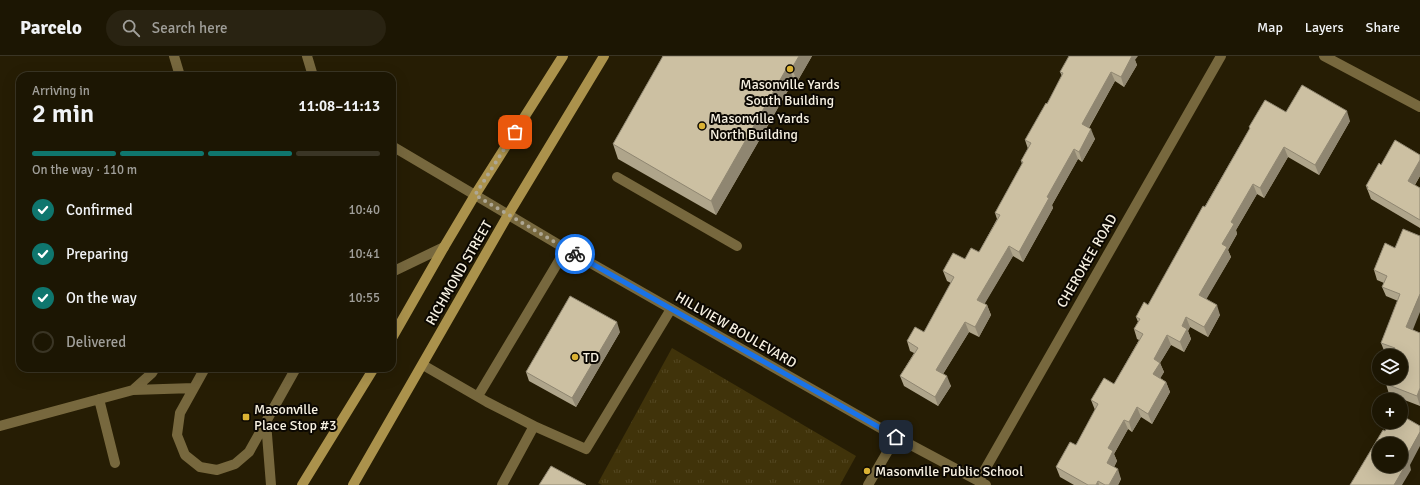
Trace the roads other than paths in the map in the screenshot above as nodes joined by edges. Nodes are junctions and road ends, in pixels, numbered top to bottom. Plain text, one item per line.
1 (174, 56) edge
2 (307, 56) edge
3 (563, 56) edge
4 (604, 56) edge
5 (1221, 56) edge
6 (1324, 56) edge
7 (179, 72) edge
8 (312, 72) edge
9 (1420, 107) edge
10 (396, 148) edge
11 (617, 177) dead end
12 (475, 195) junction
13 (508, 215) junction
14 (737, 246) dead end
15 (444, 247) junction
16 (566, 249) junction
17 (396, 270) edge
18 (671, 309) junction
19 (396, 331) edge
20 (423, 364) junction
21 (152, 372) edge
22 (203, 372) edge
23 (294, 372) edge
24 (372, 372) edge
25 (194, 388) junction
26 (133, 390) junction
27 (478, 396) junction
28 (99, 399) junction
29 (266, 422) junction
30 (0, 426) edge
31 (534, 426) junction
32 (896, 437) junction
33 (115, 463) dead end
34 (982, 483) edge
35 (271, 485) edge
36 (302, 485) edge
37 (353, 485) edge
38 (502, 485) edge
39 (868, 485) edge

1 - 7 street
2 - 8 street
3 - 12 main road, RICHMOND STREET
4 - 13 main road, RICHMOND STREET
5 - 34 street, CHEROKEE ROAD
6 - 9 street
10 - 12 street, HILLVIEW BOULEVARD
11 - 14 street
12 - 13 street, HILLVIEW BOULEVARD
12 - 15 main road, RICHMOND STREET
13 - 16 street, HILLVIEW BOULEVARD
13 - 20 main road, RICHMOND STREET
15 - 17 street
15 - 19 main road, RICHMOND STREET
16 - 18 street, HILLVIEW BOULEVARD
16 - 27 street
18 - 31 street
18 - 32 street, HILLVIEW BOULEVARD
20 - 27 street
20 - 37 main road, RICHMOND STREET
21 - 26 street
22 - 25 street
23 - 29 street
24 - 36 main road
25 - 26 street
25 - 29 street
26 - 28 street
27 - 31 street
28 - 30 street
28 - 33 street
29 - 35 street
31 - 38 street
32 - 34 street, HILLVIEW BOULEVARD
32 - 39 street

